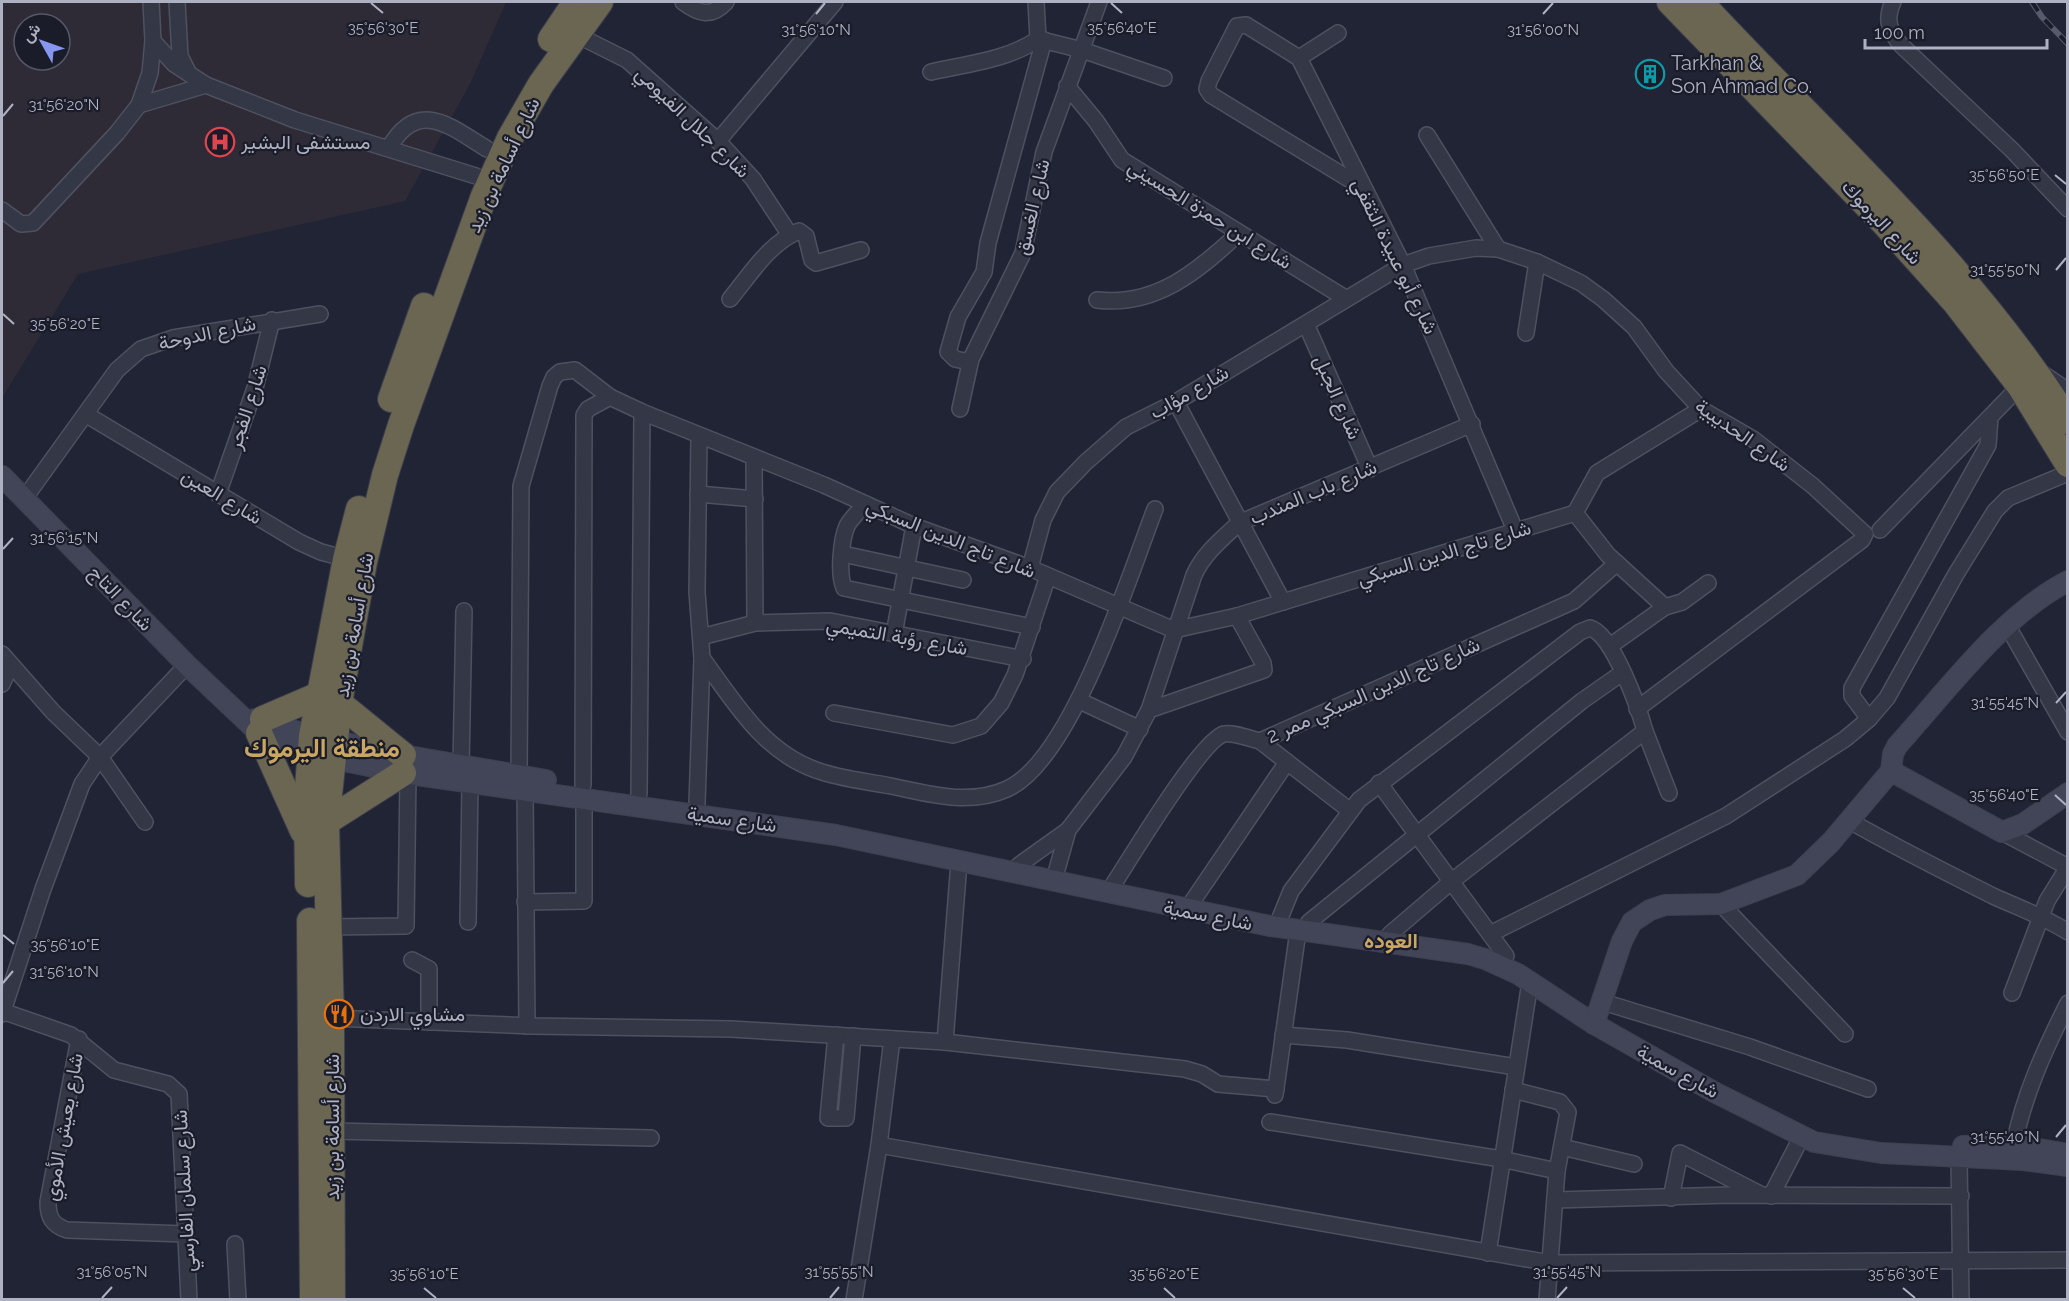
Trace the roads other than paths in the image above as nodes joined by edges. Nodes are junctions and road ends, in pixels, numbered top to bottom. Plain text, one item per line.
1 (151, 2) edge
2 (177, 2) edge
3 (576, 2) edge
4 (600, 2) edge
5 (683, 2) edge
6 (726, 2) edge
7 (835, 2) edge
8 (1036, 2) edge
9 (1099, 2) edge
10 (1670, 2) edge
11 (1700, 2) edge
12 (1893, 2) edge
13 (1338, 33) dead end
14 (575, 34) junction
15 (1041, 40) junction
16 (153, 41) junction
17 (1082, 50) junction
18 (1299, 58) junction
19 (931, 72) dead end
20 (191, 76) junction
21 (1164, 78) dead end
22 (206, 85) junction
23 (1067, 87) junction
24 (139, 105) junction
25 (1427, 135) dead end
26 (718, 141) junction
27 (389, 148) junction
28 (487, 149) junction
29 (476, 176) junction
30 (1362, 187) junction
31 (2067, 209) edge
32 (2, 210) edge
33 (1239, 233) junction
34 (790, 235) junction
35 (1498, 249) junction
36 (861, 250) dead end
37 (1537, 262) junction
38 (1402, 265) junction
39 (1345, 298) junction
40 (730, 299) dead end
41 (1097, 300) dead end
42 (320, 314) dead end
43 (272, 320) junction
44 (1306, 324) junction
45 (1526, 333) dead end
46 (970, 362) junction
47 (2025, 376) junction
48 (610, 397) junction
49 (1176, 402) junction
50 (2056, 406) edge
51 (960, 409) dead end
52 (1701, 409) junction
53 (642, 412) junction
54 (87, 415) junction
55 (1990, 417) junction
56 (1472, 424) junction
57 (699, 436) junction
58 (754, 458) junction
59 (2067, 464) edge
60 (1370, 469) junction
61 (2067, 473) edge
62 (2, 476) edge
63 (218, 494) junction
64 (698, 494) junction
65 (24, 499) junction
66 (755, 499) junction
67 (866, 504) junction
68 (1155, 509) dead end
69 (1575, 513) junction
70 (1239, 523) junction
71 (914, 526) junction
72 (1515, 530) junction
73 (1880, 530) dead end
74 (843, 554) junction
75 (355, 561) junction
76 (1617, 563) junction
77 (906, 567) junction
78 (1030, 568) junction
79 (1048, 576) junction
80 (963, 580) dead end
81 (2067, 581) edge
82 (1708, 583) dead end
83 (900, 601) junction
84 (1283, 603) junction
85 (1118, 605) junction
86 (1665, 607) junction
87 (464, 611) dead end
88 (1237, 616) junction
89 (755, 623) junction
90 (2007, 625) junction
91 (1032, 627) junction
92 (1174, 630) junction
93 (894, 634) junction
94 (701, 637) junction
95 (1610, 646) junction
96 (702, 658) junction
97 (6, 659) edge
98 (1023, 659) junction
99 (187, 665) junction
100 (1622, 673) junction
101 (2, 684) edge
102 (329, 699) junction
103 (1080, 701) junction
104 (1637, 709) junction
105 (1149, 710) junction
106 (834, 713) dead end
107 (1869, 719) junction
108 (255, 723) junction
109 (1140, 729) junction
110 (1645, 731) junction
111 (2067, 732) edge
112 (1260, 741) junction
113 (322, 747) junction
114 (100, 757) junction
115 (1287, 762) junction
116 (405, 768) junction
117 (1891, 771) junction
118 (466, 774) junction
119 (522, 783) junction
120 (1379, 783) junction
121 (584, 792) junction
122 (1669, 793) dead end
123 (2067, 793) edge
124 (639, 794) junction
125 (697, 803) junction
126 (1349, 810) junction
127 (1850, 821) junction
128 (145, 822) dead end
129 (316, 830) junction
130 (1068, 830) junction
131 (2002, 832) junction
132 (1417, 834) junction
133 (959, 862) junction
134 (1019, 865) junction
135 (2067, 867) edge
136 (1056, 873) junction
137 (1452, 881) junction
138 (1113, 885) junction
139 (525, 902) junction
140 (1192, 902) junction
141 (1721, 904) junction
142 (2042, 915) junction
143 (1280, 918) junction
144 (468, 922) dead end
145 (1304, 926) junction
146 (327, 927) junction
147 (2067, 932) edge
148 (1390, 934) junction
149 (1490, 934) junction
150 (1506, 956) junction
151 (412, 960) dead end
152 (1530, 982) junction
153 (2012, 993) dead end
154 (2067, 1003) edge
155 (2, 1012) edge
156 (1599, 1014) junction
157 (331, 1018) junction
158 (2063, 1021) edge
159 (429, 1022) junction
160 (527, 1026) junction
161 (1845, 1034) dead end
162 (836, 1035) junction
163 (1283, 1035) junction
164 (852, 1036) junction
165 (79, 1039) junction
166 (892, 1039) junction
167 (945, 1042) junction
168 (1516, 1067) junction
169 (1868, 1089) dead end
170 (1514, 1090) junction
171 (1270, 1122) dead end
172 (332, 1131) junction
173 (1802, 1136) junction
174 (651, 1138) dead end
175 (879, 1145) junction
176 (2013, 1145) junction
177 (1562, 1147) junction
178 (2067, 1154) edge
179 (1959, 1158) junction
180 (1501, 1159) junction
181 (1634, 1164) dead end
182 (2067, 1166) edge
183 (1557, 1171) junction
184 (1768, 1196) junction
185 (1961, 1196) junction
186 (1671, 1198) junction
187 (1555, 1200) junction
188 (186, 1234) junction
189 (235, 1244) dead end
190 (1488, 1253) junction
191 (2067, 1260) edge
192 (1961, 1261) junction
193 (1550, 1263) junction
194 (858, 1280) junction
195 (189, 1299) edge
196 (238, 1299) edge
197 (313, 1299) edge
198 (332, 1299) edge
199 (843, 1299) edge
200 (854, 1299) edge
201 (1547, 1299) edge
202 (1961, 1299) edge

1 - 16 street
2 - 20 street
3 - 28 highway, شارع أسامة بن زيد
4 - 14 highway, شارع أسامة بن زيد
5 - 6 street
7 - 26 street
8 - 15 street
9 - 17 street, شارع الغسق
10 - 47 highway, شارع اليرموك
11 - 47 highway, شارع اليرموك
12 - 31 street
13 - 18 street
14 - 26 street, شارع جلال الفيومي
14 - 75 highway, شارع أسامة بن زيد
15 - 17 street
15 - 19 street
15 - 46 street
16 - 20 street
16 - 24 street
17 - 21 street
17 - 23 street, شارع الغسق
18 - 30 street, شارع أبو عبيدة الثقفي
18 - 30 street
20 - 22 street
22 - 24 street
22 - 27 street
23 - 33 street, شارع ابن حمزة الحسيني
23 - 46 street, شارع الغسق
24 - 32 street
25 - 35 street
26 - 34 street, شارع جلال الفيومي
27 - 28 street
27 - 29 street
28 - 29 highway, شارع أسامة بن زيد
29 - 75 highway, شارع أسامة بن زيد
30 - 38 street, شارع أبو عبيدة الثقفي
33 - 39 street, شارع ابن حمزة الحسيني
33 - 41 street
34 - 36 street
34 - 40 street
35 - 37 street, شارع الحديبية
35 - 38 street, شارع الحديبية
37 - 45 street
37 - 52 street, شارع الحديبية
38 - 39 street, شارع مؤاب
38 - 56 street, شارع أبو عبيدة الثقفي
39 - 44 street, شارع مؤاب
42 - 43 street, شارع الدوحة
43 - 54 street, شارع الدوحة
43 - 63 street, شارع الفجر
44 - 49 street, شارع مؤاب
44 - 60 street, شارع الجبل
46 - 51 street, شارع الغسق
47 - 50 highway, شارع اليرموك
47 - 50 street
47 - 55 street
48 - 53 street, شارع تاج الدين السبكي
48 - 119 street, شارع تاج الدين السبكي
48 - 121 street
49 - 70 street
49 - 78 street, شارع مؤاب
50 - 59 highway, شارع اليرموك
52 - 69 street
52 - 104 street, شارع الحديبية
53 - 57 street, شارع تاج الدين السبكي
53 - 124 street
54 - 63 street, شارع العين
54 - 65 street, شارع الدوحة
55 - 73 street
55 - 107 street
56 - 60 street, شارع باب المندب
56 - 72 street, شارع أبو عبيدة الثقفي
57 - 58 street, شارع تاج الدين السبكي
57 - 64 street
58 - 66 street
58 - 67 street, شارع تاج الدين السبكي
60 - 70 street, شارع باب المندب
61 - 107 street
62 - 65 street, شارع التاج
63 - 75 street, شارع العين
64 - 66 street
64 - 94 street
65 - 99 street, شارع التاج
66 - 89 street
67 - 71 street, شارع تاج الدين السبكي
67 - 74 street
68 - 85 street
69 - 72 street, شارع تاج الدين السبكي
69 - 76 street
70 - 84 street
70 - 92 street, شارع باب المندب
71 - 77 street
71 - 78 street, شارع تاج الدين السبكي
72 - 84 street, شارع تاج الدين السبكي
74 - 77 street
74 - 83 street
75 - 102 highway, شارع أسامة بن زيد
76 - 86 street
76 - 112 street, شارع تاج الدين السبكي ممر 2
77 - 80 street
77 - 83 street
78 - 79 street, شارع تاج الدين السبكي
79 - 85 street, شارع تاج الدين السبكي
79 - 91 street
81 - 90 street
82 - 86 street
83 - 91 street
83 - 93 street
84 - 88 street, شارع تاج الدين السبكي
85 - 92 street, شارع تاج الدين السبكي
85 - 103 street
86 - 95 street
87 - 118 street
88 - 92 street, شارع تاج الدين السبكي
88 - 105 street
89 - 93 street, شارع رؤبة التميمي
89 - 94 street, شارع رؤبة التميمي
90 - 111 street
90 - 117 street
91 - 98 street
92 - 105 street, شارع باب المندب
93 - 98 street, شارع رؤبة التميمي
94 - 96 street
95 - 100 street
95 - 120 street
96 - 103 street
96 - 125 street
97 - 101 street
97 - 114 street
98 - 106 street
99 - 108 street, شارع التاج
99 - 114 street
100 - 104 street
100 - 132 street
102 - 108 highway
102 - 113 highway, شارع أسامة بن زيد
102 - 116 highway
103 - 109 street
104 - 110 street
105 - 109 street, شارع باب المندب
107 - 149 street
108 - 113 street, شارع التاج
108 - 129 highway
109 - 130 street, شارع باب المندب
110 - 122 street
110 - 137 street
112 - 115 street
112 - 138 street, شارع تاج الدين السبكي ممر 2
113 - 116 street, شارع سمية
113 - 129 highway, شارع أسامة بن زيد
114 - 128 street
114 - 155 street
115 - 126 street
115 - 140 street
116 - 118 street, شارع سمية
116 - 129 highway
116 - 146 street
117 - 127 street
117 - 131 street
118 - 119 street, شارع سمية
118 - 144 street
119 - 121 street, شارع سمية
119 - 139 street
120 - 126 street
120 - 132 street
121 - 124 street, شارع سمية
121 - 133 street, شارع سمية
121 - 139 street
123 - 131 street
124 - 125 street, شارع سمية
125 - 134 street, شارع سمية
126 - 143 street
127 - 141 street
127 - 142 street
129 - 146 highway, شارع أسامة بن زيد
129 - 197 highway, شارع أسامة بن زيد
130 - 134 street
130 - 136 street
131 - 135 street
132 - 137 street
132 - 145 street
133 - 145 street, شارع سمية
133 - 167 street
134 - 136 street, شارع سمية
135 - 142 street
136 - 138 street, شارع سمية
137 - 148 street
137 - 149 street
138 - 140 street, شارع سمية
139 - 160 street
140 - 143 street, شارع سمية
141 - 156 street
141 - 161 street
142 - 147 street
142 - 153 street
143 - 145 street, شارع سمية
145 - 148 street, شارع سمية
145 - 152 street, شارع سمية
145 - 163 street
146 - 157 highway, شارع أسامة بن زيد
148 - 150 street, شارع سمية
149 - 150 street
150 - 156 street, شارع سمية
151 - 159 street
152 - 156 street, شارع سمية
152 - 168 street
154 - 158 street
155 - 165 street
156 - 169 street
156 - 173 street, شارع سمية
156 - 176 street, شارع سمية
157 - 159 street
157 - 172 highway, شارع أسامة بن زيد
158 - 176 street
159 - 160 street
160 - 162 street
162 - 164 street
162 - 164 street
163 - 167 street
163 - 168 street
164 - 166 street
165 - 188 street, شارع سلمان الفارسي
165 - 188 street, شارع يعيش الأموي
166 - 167 street
166 - 175 street
168 - 170 street
170 - 177 street
170 - 180 street
171 - 180 street
172 - 174 street
172 - 198 highway, شارع أسامة بن زيد
173 - 179 street, شارع سمية
173 - 184 street
175 - 190 street
175 - 194 street
176 - 178 street, شارع سمية
177 - 181 street
177 - 183 street
179 - 182 street, شارع سمية
179 - 185 street
180 - 183 street
180 - 190 street
183 - 187 street
184 - 185 street
184 - 186 street
184 - 186 street
185 - 192 street
186 - 187 street
187 - 193 street
188 - 195 street, شارع سلمان الفارسي
189 - 196 street
190 - 193 street
191 - 192 street
192 - 193 street
192 - 202 street
193 - 201 street
194 - 199 street
194 - 200 street

